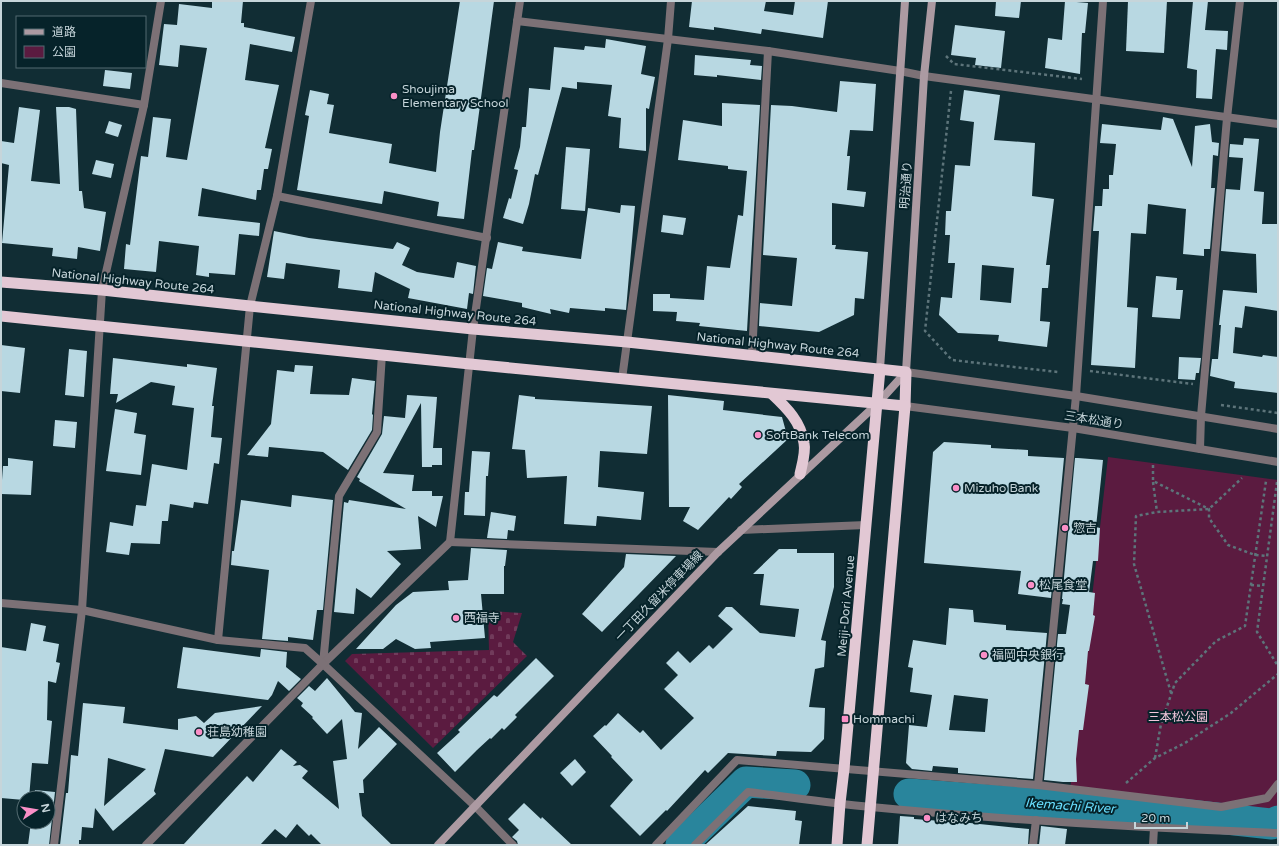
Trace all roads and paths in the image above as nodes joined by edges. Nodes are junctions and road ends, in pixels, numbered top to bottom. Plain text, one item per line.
1 (161, 1) edge
2 (311, 1) edge
3 (520, 1) edge
4 (671, 1) edge
5 (905, 1) edge
6 (932, 1) edge
7 (1103, 1) edge
8 (1240, 1) edge
9 (517, 21) junction
10 (668, 39) junction
11 (768, 51) junction
12 (946, 56) dead end
13 (900, 71) junction
14 (924, 76) junction
15 (1082, 78) dead end
16 (1, 83) edge
17 (951, 90) dead end
18 (1096, 99) junction
19 (144, 105) junction
20 (1227, 118) junction
21 (1278, 124) edge
22 (277, 196) junction
23 (487, 238) junction
24 (1, 282) edge
25 (102, 290) junction
26 (250, 306) junction
27 (1, 316) edge
28 (100, 326) junction
29 (473, 329) junction
30 (247, 341) junction
31 (627, 342) junction
32 (382, 354) junction
33 (752, 355) junction
34 (470, 364) junction
35 (880, 369) junction
36 (1087, 370) dead end
37 (906, 372) junction
38 (1058, 372) dead end
39 (622, 379) junction
40 (1193, 384) dead end
41 (772, 394) junction
42 (1076, 396) junction
43 (877, 404) junction
44 (1221, 405) dead end
45 (905, 406) junction
46 (1278, 414) edge
47 (1201, 416) junction
48 (1073, 428) junction
49 (1278, 429) edge
50 (1200, 449) junction
51 (1278, 462) edge
52 (1153, 465) dead end
53 (800, 474) junction
54 (1242, 478) dead end
55 (1153, 481) junction
56 (1266, 481) dead end
57 (1277, 482) dead end
58 (1209, 509) junction
59 (1157, 512) junction
60 (866, 525) junction
61 (741, 530) junction
62 (450, 542) junction
63 (718, 552) junction
64 (1255, 555) junction
65 (1267, 556) junction
66 (1251, 585) junction
67 (1263, 586) junction
68 (1, 603) edge
69 (82, 610) junction
70 (218, 640) junction
71 (322, 664) junction
72 (1278, 666) edge
73 (1278, 674) edge
74 (1171, 694) junction
75 (1155, 758) junction
76 (844, 769) junction
77 (874, 772) junction
78 (1278, 784) edge
79 (1038, 785) junction
80 (1123, 785) dead end
81 (840, 803) junction
82 (475, 806) junction
83 (870, 807) junction
84 (1036, 820) junction
85 (1154, 828) junction
86 (1278, 833) edge
87 (54, 845) edge
88 (146, 845) edge
89 (438, 845) edge
90 (513, 845) edge
91 (656, 845) edge
92 (695, 845) edge
93 (837, 845) edge
94 (867, 845) edge
95 (1033, 845) edge
96 (1153, 845) edge

1 - 19 street
2 - 22 street
3 - 9 street
4 - 10 street
5 - 13 main road, 明治通り
6 - 14 main road, 明治通り
7 - 18 street
8 - 20 street
9 - 10 street
9 - 23 street
10 - 11 street
10 - 31 street
11 - 13 street
11 - 33 street
12 - 15 path
13 - 14 street
13 - 35 main road, 明治通り
14 - 18 street
14 - 37 main road, 明治通り
16 - 19 street
17 - 38 path
18 - 20 street
18 - 42 street
19 - 25 street
20 - 21 street
20 - 47 street
22 - 23 street
22 - 26 street
23 - 29 street
24 - 25 highway, National Highway Route 264
25 - 26 highway, National Highway Route 264
25 - 28 street
26 - 29 highway, National Highway Route 264
26 - 30 street
27 - 28 highway
28 - 30 highway
28 - 69 street
29 - 31 highway, National Highway Route 264
29 - 34 street
30 - 32 highway
30 - 70 street
31 - 33 highway, National Highway Route 264
31 - 39 street
32 - 34 highway
32 - 71 street
33 - 35 highway, National Highway Route 264
34 - 39 highway
34 - 62 street
35 - 37 highway, National Highway Route 264
35 - 43 highway, Meiji-Dori Avenue
36 - 40 path
37 - 42 street, 三本松通り
37 - 43 main road, 一丁田久留米停車場線
37 - 45 highway
39 - 41 highway
41 - 43 highway
41 - 53 highway
42 - 47 street, 三本松通り
42 - 48 street
43 - 45 highway
43 - 53 main road, 一丁田久留米停車場線
43 - 60 highway, Meiji-Dori Avenue
44 - 46 path
45 - 48 street, 三本松通り
45 - 77 highway
47 - 49 street, 三本松通り
47 - 50 street
48 - 50 street, 三本松通り
48 - 79 street
50 - 51 street, 三本松通り
52 - 55 path
53 - 61 main road, 一丁田久留米停車場線
54 - 58 path
55 - 58 path
55 - 59 path
56 - 64 path
57 - 65 path
58 - 59 path
58 - 64 path
59 - 74 path
60 - 61 street
60 - 76 highway, Meiji-Dori Avenue
61 - 63 main road, 一丁田久留米停車場線
62 - 63 street
62 - 71 street
63 - 82 main road, 一丁田久留米停車場線
64 - 65 path
64 - 66 path
65 - 67 path
66 - 67 path
66 - 74 path
67 - 72 path
68 - 69 street
69 - 70 street
69 - 87 street
70 - 71 street
71 - 82 street
71 - 88 street
73 - 75 path
74 - 75 path
75 - 80 path
76 - 77 street
76 - 81 highway, Meiji-Dori Avenue
76 - 91 street
77 - 79 street
77 - 83 highway
78 - 79 street
81 - 83 street
81 - 92 street
81 - 93 highway, Meiji-Dori Avenue
82 - 89 main road, 一丁田久留米停車場線
82 - 90 street
83 - 84 street
83 - 94 highway
84 - 85 street
84 - 95 street
85 - 86 street
85 - 96 street

